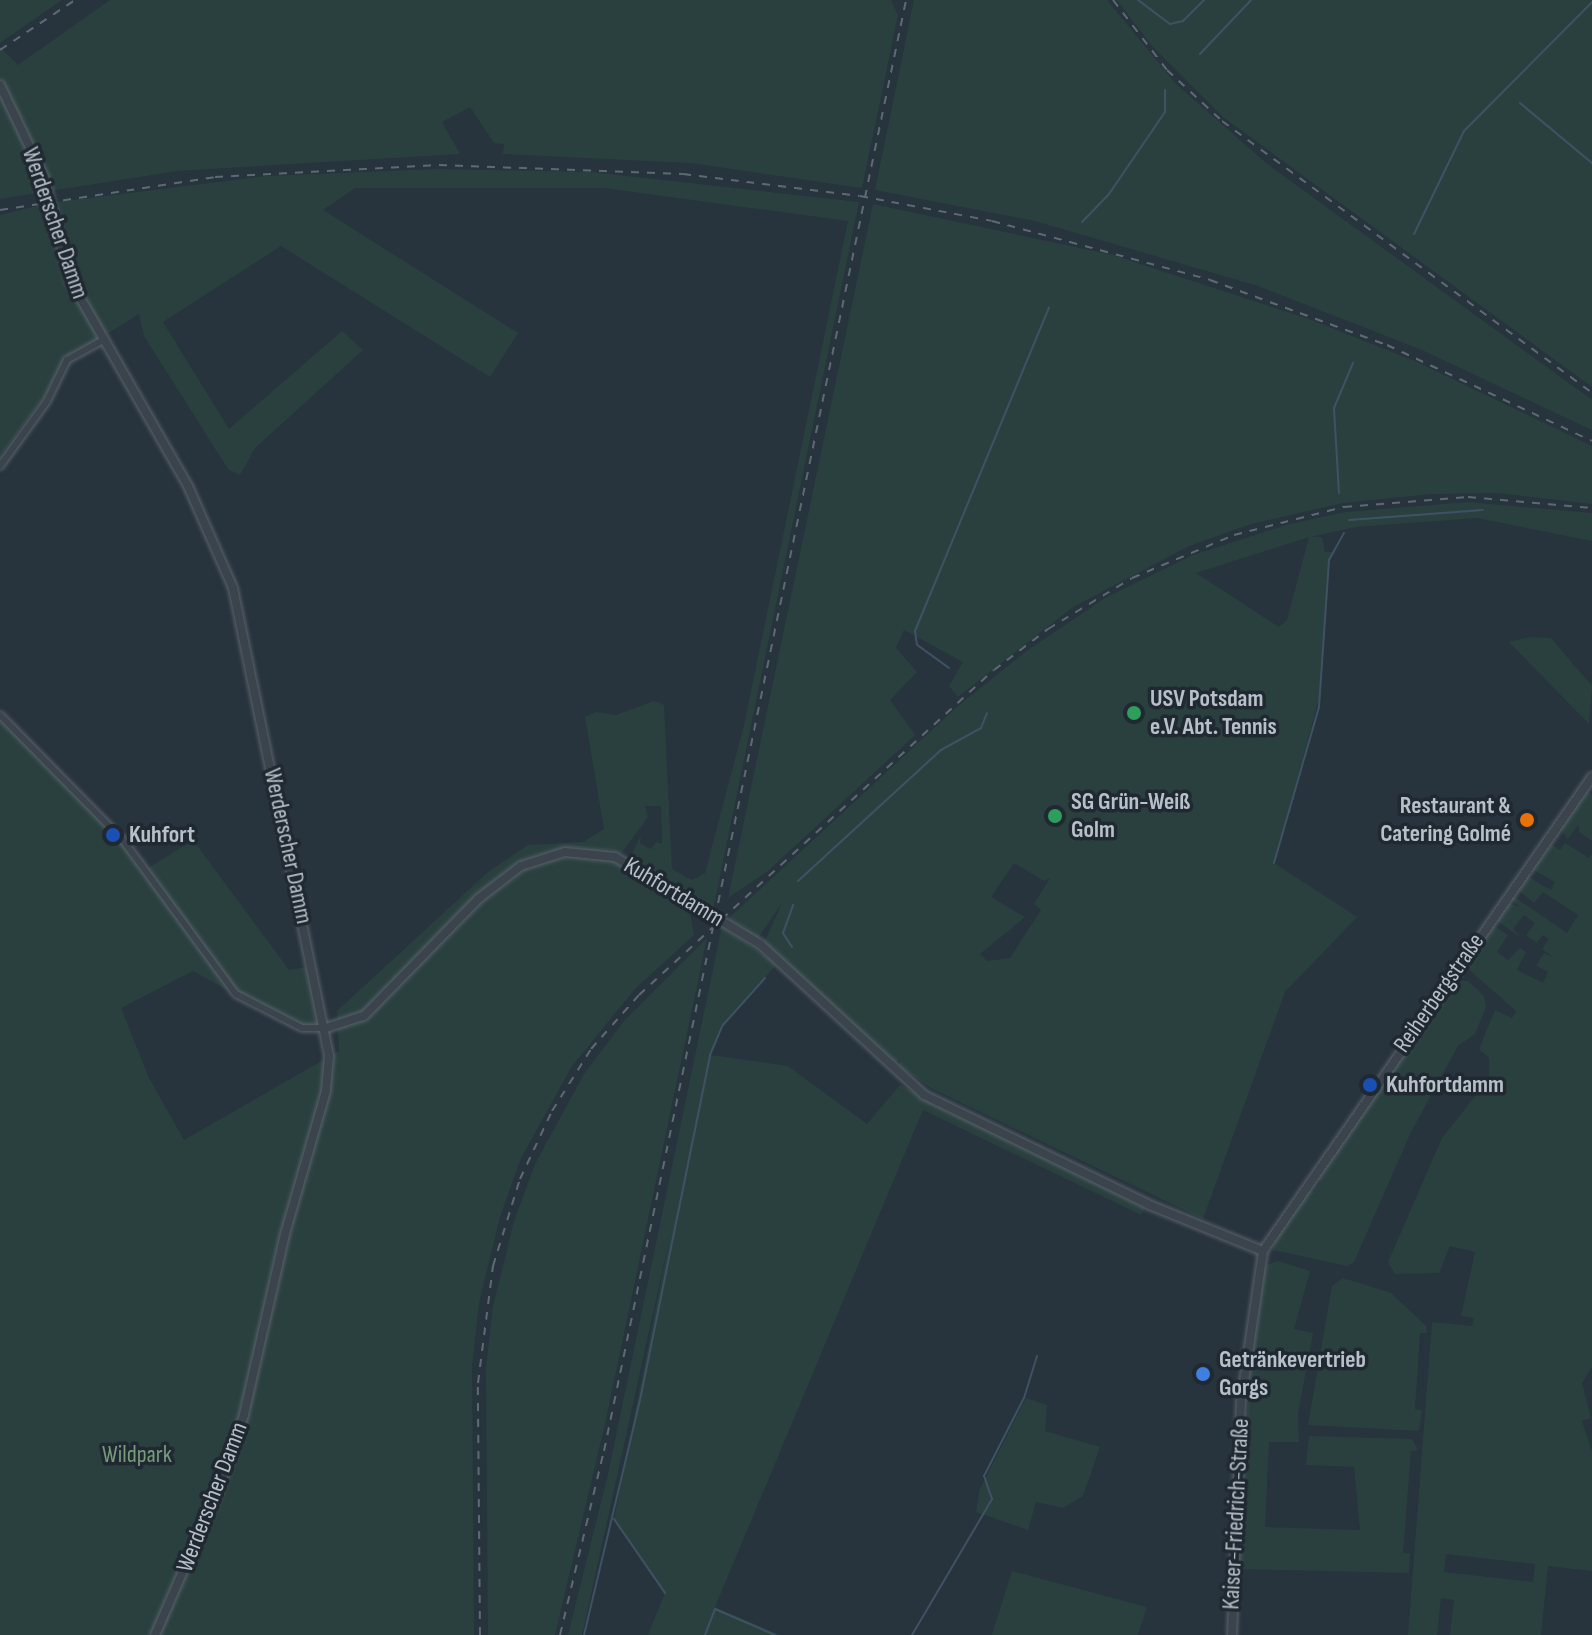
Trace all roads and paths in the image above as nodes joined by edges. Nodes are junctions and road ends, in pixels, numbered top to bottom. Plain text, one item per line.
1 (2, 88) edge
2 (101, 341) junction
3 (0, 466) edge
4 (0, 715) edge
5 (1592, 777) edge
6 (326, 1028) junction
7 (1263, 1251) junction
8 (155, 1635) edge
9 (1232, 1635) edge

1 - 2 street, Werderscher Damm
2 - 3 street
2 - 6 street, Werderscher Damm
4 - 6 street, Kuhfortdamm
5 - 7 street, Reiherbergstraße
6 - 7 street, Kuhfortdamm
6 - 8 street, Werderscher Damm
7 - 9 street, Kaiser-Friedrich-Straße

